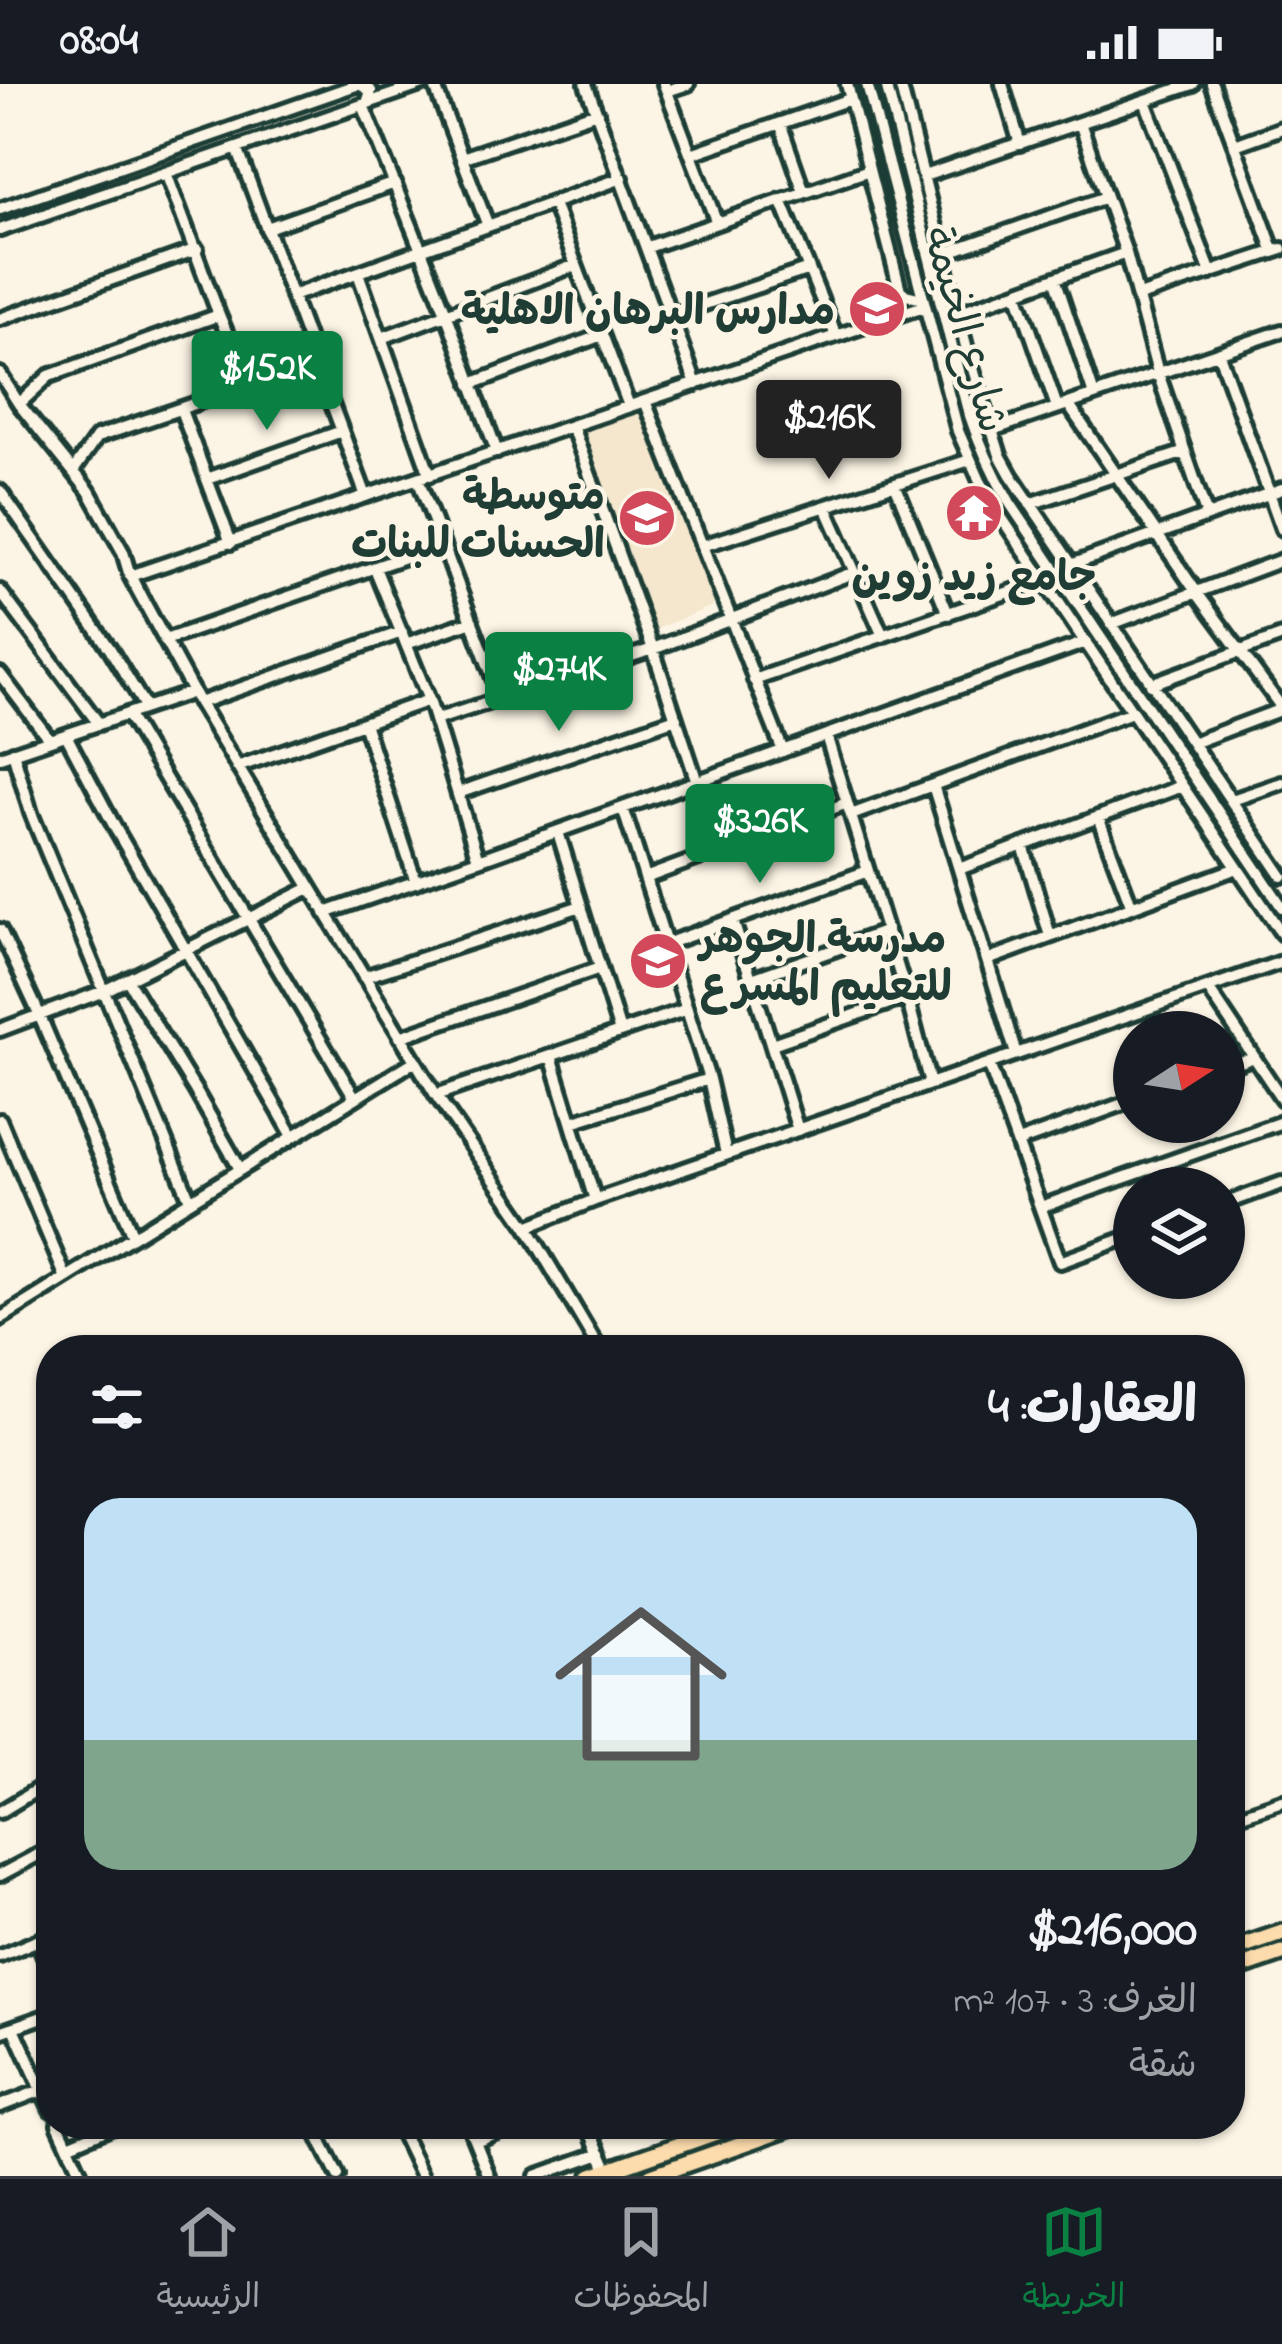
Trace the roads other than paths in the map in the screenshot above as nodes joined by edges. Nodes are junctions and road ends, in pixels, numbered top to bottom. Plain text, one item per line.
1 (419, 84) edge
2 (434, 84) edge
3 (586, 84) edge
4 (688, 84) edge
5 (847, 84) edge
6 (867, 84) edge
7 (886, 84) edge
8 (900, 84) edge
9 (1002, 84) edge
10 (1193, 84) edge
11 (1212, 84) edge
12 (665, 88) edge
13 (850, 98) junction
14 (1145, 101) junction
15 (365, 104) junction
16 (872, 107) junction
17 (597, 112) junction
18 (854, 113) junction
19 (779, 123) junction
20 (1080, 123) junction
21 (1282, 128) edge
22 (1020, 143) junction
23 (1234, 145) junction
24 (237, 148) junction
25 (691, 154) junction
26 (462, 158) junction
27 (869, 170) junction
28 (166, 173) junction
29 (924, 176) junction
30 (622, 178) junction
31 (395, 183) junction
32 (804, 192) junction
33 (1106, 197) junction
34 (781, 200) junction
35 (915, 200) junction
36 (553, 204) junction
37 (899, 207) junction
38 (0, 208) edge
39 (717, 223) junction
40 (488, 226) junction
41 (267, 228) junction
42 (0, 230) edge
43 (648, 247) junction
44 (197, 249) junction
45 (421, 250) junction
46 (1278, 251) edge
47 (1126, 253) junction
48 (943, 254) junction
49 (576, 265) junction
50 (808, 269) junction
51 (915, 271) junction
52 (1210, 272) junction
53 (358, 273) junction
54 (934, 275) junction
55 (1055, 278) junction
56 (1017, 292) junction
57 (292, 296) junction
58 (1139, 296) junction
59 (923, 302) junction
60 (446, 313) junction
61 (958, 313) junction
62 (219, 315) junction
63 (672, 316) junction
64 (0, 319) edge
65 (1282, 332) edge
66 (602, 335) junction
67 (836, 336) junction
68 (382, 338) junction
69 (960, 351) junction
70 (1219, 354) junction
71 (316, 362) junction
72 (0, 374) edge
73 (1158, 374) junction
74 (471, 383) junction
75 (696, 384) junction
76 (249, 386) junction
77 (1094, 395) junction
78 (645, 401) junction
79 (19, 404) junction
80 (629, 406) junction
81 (1063, 406) junction
82 (181, 410) junction
83 (572, 426) junction
84 (992, 430) junction
85 (342, 431) junction
86 (496, 452) junction
87 (1185, 452) junction
88 (970, 460) junction
89 (73, 471) junction
90 (424, 477) junction
91 (1116, 477) junction
92 (207, 479) junction
93 (895, 484) junction
94 (0, 491) edge
95 (1275, 491) edge
96 (366, 496) junction
97 (1030, 504) junction
98 (826, 507) junction
99 (1207, 516) junction
100 (1282, 529) edge
101 (1156, 534) junction
102 (231, 543) junction
103 (442, 544) junction
104 (702, 546) junction
105 (1282, 560) edge
106 (1071, 565) junction
107 (375, 568) junction
108 (855, 572) junction
109 (130, 576) junction
110 (1044, 580) junction
111 (0, 591) edge
112 (1197, 592) junction
113 (948, 614) junction
114 (730, 619) junction
115 (472, 621) junction
116 (1112, 624) junction
117 (1282, 636) edge
118 (883, 637) junction
119 (404, 638) junction
120 (165, 640) junction
121 (1086, 642) junction
122 (653, 649) junction
123 (1240, 651) junction
124 (0, 674) edge
125 (754, 680) junction
126 (1151, 684) junction
127 (196, 698) junction
128 (501, 698) junction
129 (429, 700) junction
130 (146, 708) junction
131 (1282, 708) edge
132 (1132, 712) junction
133 (127, 714) junction
134 (676, 718) junction
135 (435, 720) junction
136 (364, 723) junction
137 (99, 724) junction
138 (66, 735) junction
139 (826, 735) junction
140 (50, 740) junction
141 (1192, 743) junction
142 (783, 751) junction
143 (7, 755) edge
144 (237, 767) junction
145 (698, 782) junction
146 (1282, 783) edge
147 (933, 785) junction
148 (1182, 786) junction
149 (458, 793) junction
150 (1232, 800) junction
151 (1192, 801) junction
152 (623, 808) junction
153 (849, 809) junction
154 (1220, 815) junction
155 (1098, 817) junction
156 (558, 832) junction
157 (1023, 845) junction
158 (478, 860) junction
159 (1277, 861) edge
160 (1234, 864) junction
161 (959, 869) junction
162 (868, 871) junction
163 (1257, 871) junction
164 (1282, 876) edge
165 (645, 878) junction
166 (416, 882) junction
167 (310, 888) junction
168 (581, 906) junction
169 (1132, 907) junction
170 (1282, 907) edge
171 (326, 913) junction
172 (248, 919) junction
173 (734, 921) junction
174 (0, 930) edge
175 (887, 931) junction
176 (1282, 934) edge
177 (1050, 937) junction
178 (666, 944) junction
179 (185, 950) junction
180 (987, 960) junction
181 (1282, 962) edge
182 (600, 968) junction
183 (364, 977) junction
184 (127, 980) junction
185 (752, 980) junction
186 (1208, 988) junction
187 (104, 991) junction
188 (908, 997) junction
189 (687, 1010) junction
190 (39, 1014) junction
191 (0, 1030) edge
192 (620, 1032) junction
193 (400, 1036) junction
194 (772, 1044) junction
195 (1016, 1054) junction
196 (551, 1056) junction
197 (1254, 1058) junction
198 (415, 1060) junction
199 (1245, 1061) edge
200 (989, 1064) junction
201 (709, 1079) junction
202 (930, 1084) junction
203 (436, 1095) junction
204 (355, 1098) junction
205 (1282, 1099) edge
206 (1113, 1108) edge
207 (0, 1120) edge
208 (572, 1122) junction
209 (1282, 1122) edge
210 (799, 1130) junction
211 (293, 1136) junction
212 (1018, 1142) junction
213 (726, 1154) junction
214 (240, 1169) junction
215 (1282, 1183) edge
216 (1245, 1196) edge
217 (190, 1200) junction
218 (595, 1200) junction
219 (1041, 1208) junction
220 (527, 1227) junction
221 (133, 1236) junction
222 (1113, 1243) edge
223 (65, 1278) junction
224 (1, 1316) edge
225 (591, 1335) edge
226 (36, 1790) edge
227 (1282, 1801) edge
228 (0, 1812) edge
229 (1245, 1814) edge
230 (36, 1856) edge
231 (0, 1875) edge
232 (1282, 1933) edge
233 (36, 1942) edge
234 (1245, 1946) edge
235 (1282, 1953) edge
236 (0, 1956) edge
237 (1245, 1966) edge
238 (36, 2020) edge
239 (14, 2028) junction
240 (0, 2032) edge
241 (34, 2072) joint
242 (36, 2076) edge
243 (36, 2092) edge
244 (0, 2106) edge
245 (65, 2139) edge
246 (82, 2139) edge
247 (320, 2139) edge
248 (405, 2139) edge
249 (480, 2139) edge
250 (595, 2139) edge
251 (696, 2139) edge
252 (756, 2139) edge
253 (475, 2141) joint
254 (68, 2145) junction
255 (601, 2153) junction
256 (600, 2173) edge
257 (82, 2176) edge
258 (338, 2176) edge
259 (422, 2176) edge
260 (489, 2176) edge
261 (536, 2176) edge
262 (651, 2176) edge

1 - 15 street
2 - 26 street
3 - 17 street
4 - 12 street
5 - 13 street
6 - 16 street, شارع الخيمة
7 - 35 street, شارع الخيمة
8 - 29 street
9 - 22 street
10 - 14 street
11 - 23 street
12 - 25 street
13 - 18 street
13 - 19 street
14 - 20 street
14 - 52 street
15 - 24 street
15 - 31 street
15 - 38 street
16 - 18 street
16 - 37 street, شارع الخيمة
17 - 26 street
17 - 30 street
18 - 27 street
19 - 25 street
19 - 32 street
20 - 22 street
20 - 33 street
21 - 23 street
22 - 29 street
23 - 46 street
24 - 28 street
24 - 41 street
25 - 39 street
26 - 40 street
27 - 32 street
27 - 59 street
28 - 42 street
28 - 44 street
29 - 48 street
30 - 36 street
30 - 43 street
31 - 41 street
31 - 45 street
32 - 34 street
33 - 47 street
33 - 48 street
34 - 39 street
34 - 50 street
35 - 37 street
35 - 54 street, شارع الخيمة
36 - 40 street
36 - 49 street
37 - 51 street, شارع الخيمة
39 - 43 street
40 - 45 street
41 - 57 street
43 - 63 street
44 - 62 street
44 - 64 street
45 - 53 street
45 - 60 street
46 - 52 street
47 - 55 street
47 - 58 street
48 - 61 street
49 - 60 street
49 - 66 street
50 - 63 street
50 - 67 street
51 - 54 street
51 - 59 street, شارع الخيمة
52 - 58 street
53 - 57 street
53 - 68 street
54 - 69 street, شارع الخيمة
55 - 56 street
55 - 77 street
56 - 61 street
56 - 81 street
57 - 71 street
58 - 73 street
59 - 67 street
59 - 88 street, شارع الخيمة
60 - 68 street
60 - 74 street
61 - 69 street
62 - 76 street
62 - 79 street
63 - 75 street
65 - 70 street
66 - 74 street
66 - 80 street
67 - 75 street
68 - 90 street
69 - 84 street
69 - 154 street, شارع الخيمة
70 - 73 street
70 - 95 street
71 - 76 street
71 - 85 street
72 - 79 street
73 - 77 street
73 - 87 street
74 - 86 street
75 - 78 street
76 - 82 street
77 - 81 street
78 - 80 street
78 - 104 street
79 - 89 street
80 - 83 street
81 - 84 street
81 - 91 street
82 - 89 street
82 - 92 street
83 - 86 street
83 - 122 street
84 - 97 street
85 - 92 street
85 - 96 street
86 - 90 street
87 - 91 street
87 - 99 street
88 - 93 street
88 - 110 street, شارع الخيمة
89 - 109 street
90 - 96 street
90 - 103 street
91 - 97 street
91 - 101 street
92 - 102 street
93 - 98 street
93 - 113 street
94 - 130 street
95 - 99 street
95 - 100 street
96 - 102 street
97 - 106 street
98 - 104 street
98 - 108 street
99 - 101 street
101 - 106 street
101 - 112 street
102 - 109 street
103 - 107 street
103 - 115 street
104 - 114 street
105 - 112 street
106 - 116 street
107 - 119 street
107 - 120 street
108 - 114 street
108 - 118 street
109 - 120 street
110 - 113 street
110 - 121 street, شارع الخيمة
111 - 137 street
112 - 116 street
112 - 123 street
113 - 118 street
114 - 122 street
114 - 125 street
115 - 119 street
115 - 128 street
116 - 126 street
117 - 123 street
118 - 125 street
119 - 127 street
119 - 129 street
120 - 127 street
121 - 132 street, شارع الخيمة
121 - 139 street
122 - 128 street
122 - 134 street
123 - 126 street
123 - 131 street
124 - 140 street
125 - 142 street
126 - 141 street
127 - 130 street
127 - 144 street
128 - 135 street
129 - 135 street
129 - 136 street
130 - 133 street
131 - 141 street
132 - 147 street
132 - 148 street, شارع الخيمة
133 - 137 street
133 - 172 street
134 - 145 street
134 - 149 street
135 - 149 street
136 - 144 street
136 - 166 street
137 - 138 street
138 - 140 street
138 - 179 street
139 - 142 street
139 - 153 street
140 - 143 street
141 - 150 street
142 - 145 street
143 - 187 street
144 - 167 street
145 - 152 street
146 - 150 street
147 - 153 street
147 - 161 street
148 - 151 street, شارع الخيمة
148 - 155 street
149 - 158 street
150 - 159 street
151 - 154 street
151 - 160 street, شارع الخيمة
152 - 156 street
152 - 165 street
153 - 162 street
153 - 165 street
154 - 163 street, شارع الخيمة
155 - 157 street
155 - 169 street
156 - 158 street
156 - 168 street
157 - 161 street
157 - 177 street
158 - 166 street
159 - 164 street
160 - 163 street
160 - 169 street
160 - 176 street, شارع الخيمة
161 - 180 street
162 - 173 street
162 - 175 street
163 - 170 street, شارع الخيمة
165 - 178 street
166 - 171 street
167 - 171 street
167 - 172 street
168 - 182 street
168 - 183 street
169 - 177 street
171 - 183 street
172 - 179 street
172 - 204 street
173 - 178 street
173 - 185 street
174 - 190 street
175 - 185 street
175 - 188 street
177 - 180 street
178 - 189 street
179 - 184 street
179 - 211 street
180 - 195 street
181 - 186 street
182 - 192 street
182 - 193 street
183 - 193 street
184 - 187 street
184 - 214 street
185 - 194 street
186 - 195 street
186 - 197 street
187 - 190 street
187 - 217 street
188 - 194 street
188 - 202 street
189 - 192 street
189 - 201 street
190 - 191 street
190 - 221 street
192 - 196 street
193 - 198 street
194 - 210 street
195 - 200 street
196 - 203 street
196 - 208 street
197 - 199 street
197 - 205 street
198 - 203 street
198 - 204 street
200 - 202 street
200 - 212 street
201 - 208 street
201 - 213 street
202 - 210 street
203 - 220 street
204 - 211 street
206 - 212 street
207 - 223 street
208 - 218 street
209 - 219 street
210 - 213 street
211 - 214 street
212 - 219 street
213 - 218 street
214 - 217 street
215 - 216 street
217 - 221 street
218 - 220 street
219 - 222 street
220 - 225 street
221 - 223 street
223 - 224 street
226 - 228 street
227 - 229 street
230 - 231 street
232 - 234 highway
233 - 236 street
235 - 237 highway
238 - 239 street
239 - 240 street
239 - 241 street
241 - 242 street
243 - 244 street
245 - 254 street
246 - 254 street
247 - 258 street
248 - 259 street
249 - 253 street
250 - 255 street
251 - 256 highway
252 - 262 highway
253 - 260 street
254 - 257 street
255 - 256 street
255 - 261 street

